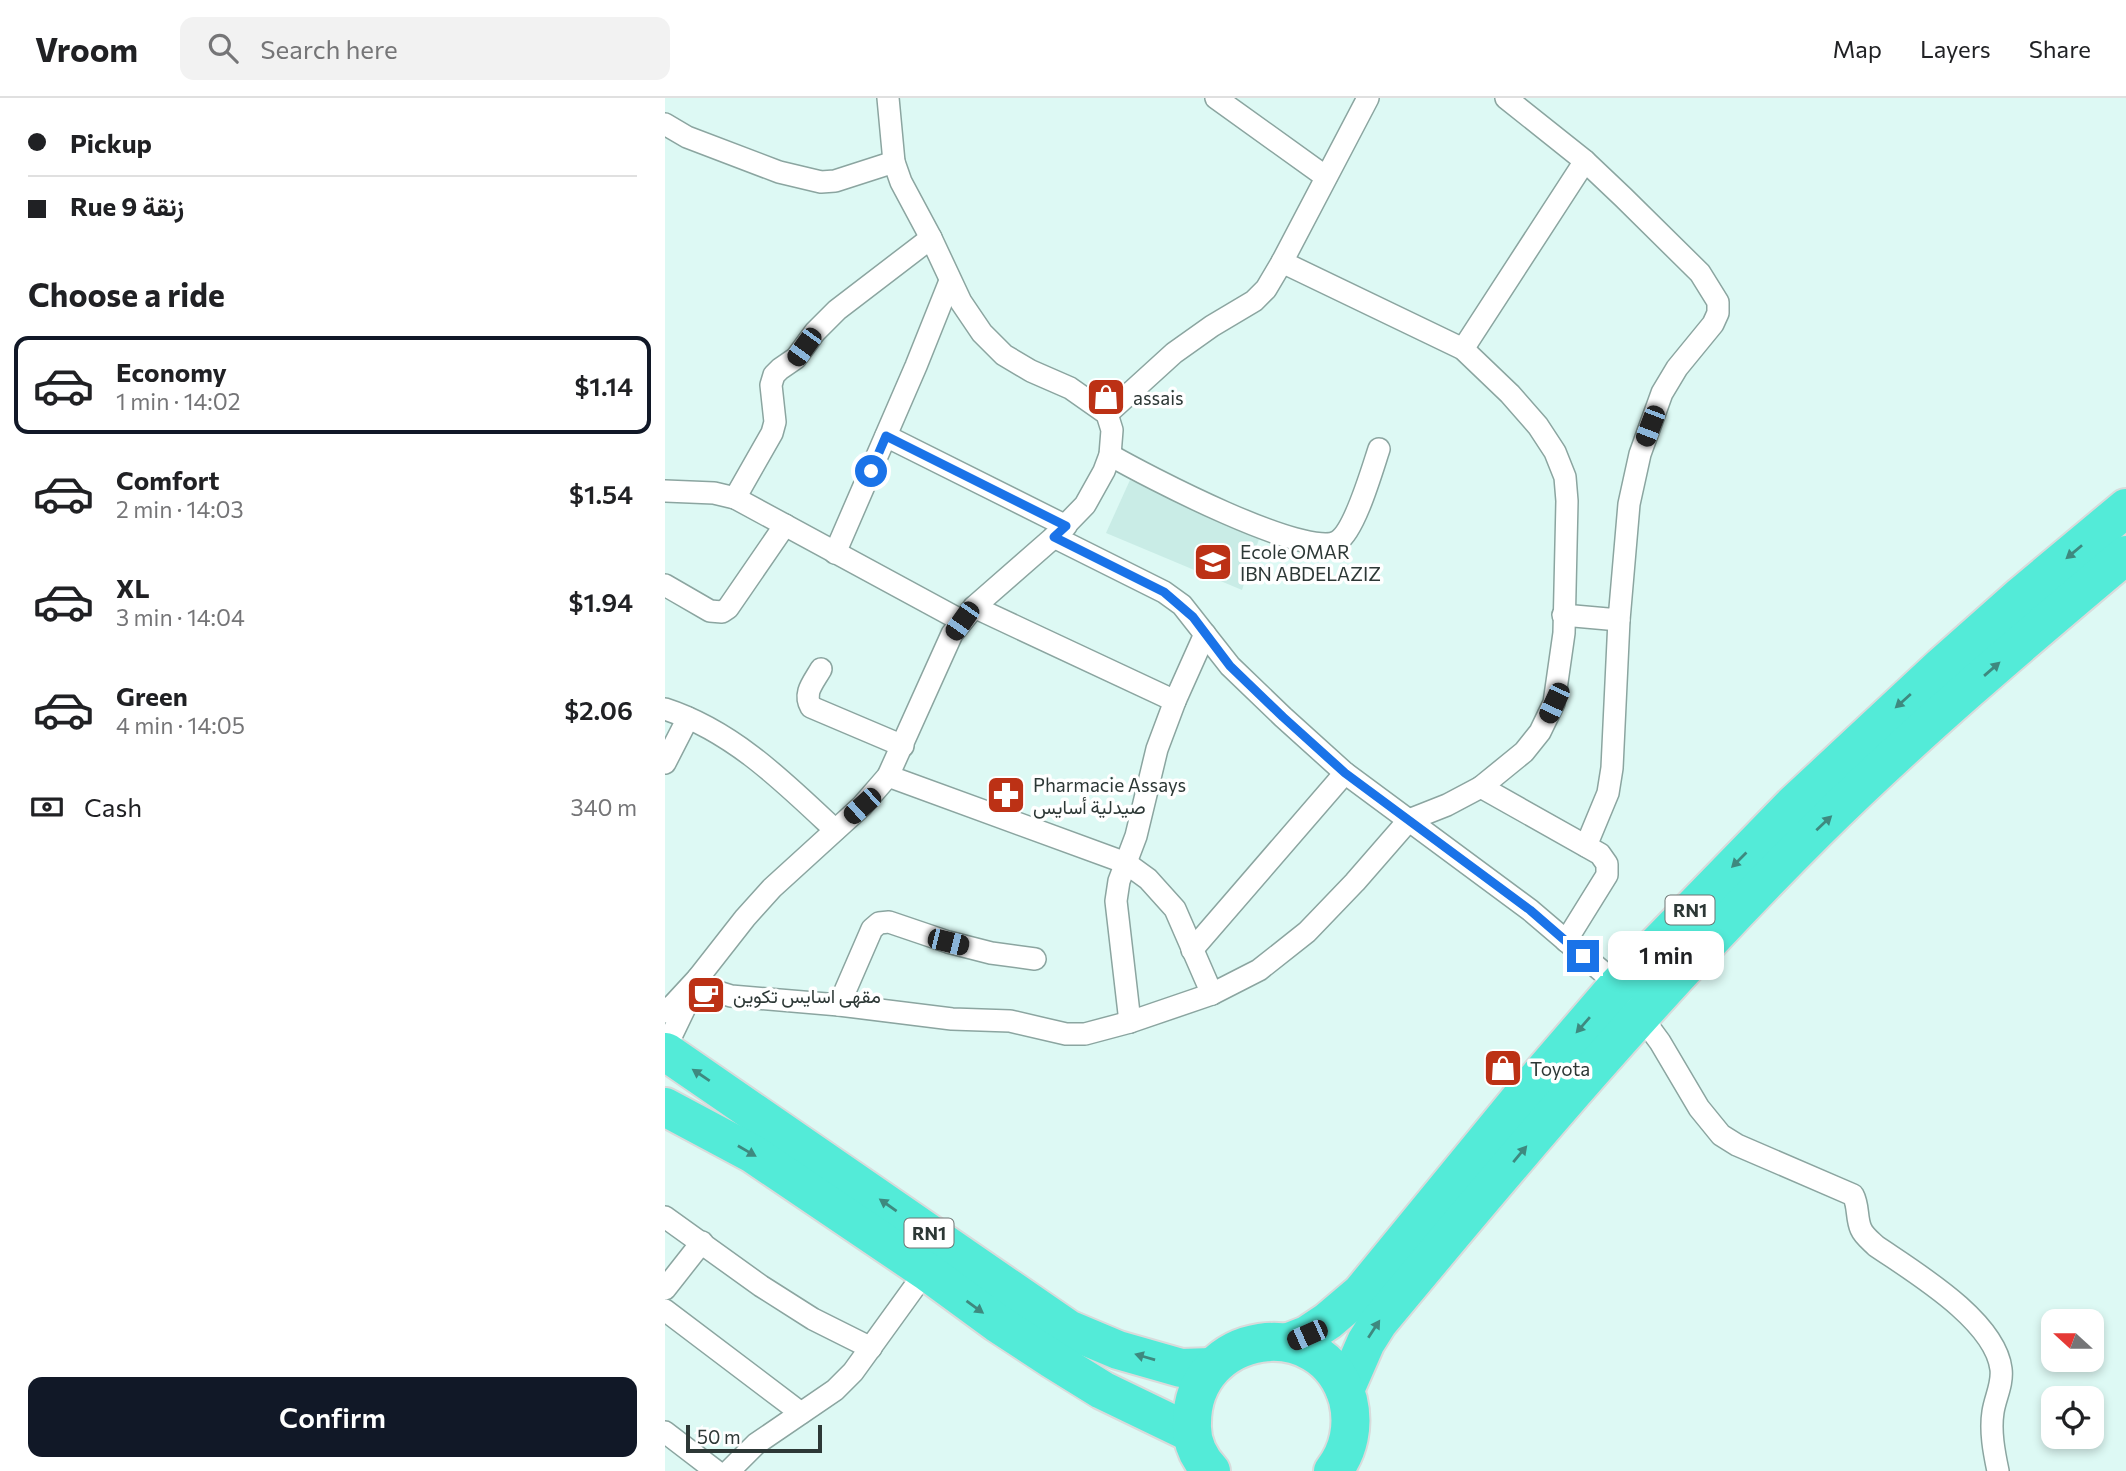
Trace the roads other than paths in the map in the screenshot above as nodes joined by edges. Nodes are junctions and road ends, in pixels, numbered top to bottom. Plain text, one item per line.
1 (888, 98) edge
2 (1368, 98) edge
3 (1506, 98) edge
4 (1226, 101) edge
5 (665, 124) edge
6 (1585, 161) junction
7 (894, 162) junction
8 (1325, 177) junction
9 (931, 238) junction
10 (1282, 262) junction
11 (950, 281) junction
12 (1463, 349) junction
13 (1107, 414) junction
14 (886, 436) junction
15 (1379, 449) dead end
16 (1110, 455) junction
17 (665, 491) edge
18 (735, 498) junction
19 (2126, 508) edge
20 (785, 525) junction
21 (1060, 532) junction
22 (835, 553) junction
23 (2126, 555) edge
24 (665, 585) edge
25 (968, 614) junction
26 (1563, 615) junction
27 (1619, 620) junction
28 (1205, 634) junction
29 (821, 669) dead end
30 (1175, 701) junction
31 (665, 709) edge
32 (688, 718) junction
33 (903, 746) junction
34 (665, 763) edge
35 (1345, 773) junction
36 (888, 775) junction
37 (1481, 787) junction
38 (1409, 820) junction
39 (835, 830) junction
40 (1586, 846) junction
41 (1126, 863) junction
42 (1566, 941) junction
43 (1192, 950) junction
44 (1035, 958) dead end
45 (698, 978) junction
46 (1618, 985) junction
47 (1212, 994) junction
48 (839, 1005) junction
49 (665, 1012) edge
50 (1641, 1014) junction
51 (1130, 1023) junction
52 (665, 1048) edge
53 (665, 1058) edge
54 (665, 1107) edge
55 (665, 1217) edge
56 (702, 1242) junction
57 (926, 1271) junction
58 (665, 1290) edge
59 (665, 1310) edge
60 (1289, 1342) junction
61 (871, 1349) junction
62 (1212, 1367) junction
63 (1345, 1390) junction
64 (801, 1413) junction
65 (665, 1432) edge
66 (1191, 1433) junction
67 (716, 1471) edge
68 (729, 1471) edge
69 (1211, 1471) edge
70 (1333, 1471) edge
71 (1998, 1471) edge

1 - 7 street
2 - 8 street
3 - 6 street
4 - 8 street
5 - 7 street
6 - 12 street
6 - 27 street
7 - 9 street
8 - 10 street
9 - 11 street
9 - 18 street
10 - 12 street
10 - 13 street
11 - 13 street
11 - 14 street
12 - 26 street
13 - 16 street
14 - 21 street
14 - 22 street
15 - 16 street
16 - 21 street
17 - 18 street
18 - 20 street
19 -> 46 highway, RN1
20 - 22 street
20 - 24 street
21 - 25 street
21 - 28 street
22 - 25 street
50 -> 23 highway, RN1
25 - 30 street
25 - 33 street
26 - 27 street
26 - 37 street
27 - 40 street
28 - 30 street
28 - 35 street
29 - 33 street
30 - 41 street
31 - 32 street
32 - 34 street
32 - 39 street
33 - 36 street
35 - 38 street
35 - 43 street
36 - 39 street
36 - 41 street
37 - 38 street
37 - 40 street
38 - 42 street
38 - 47 street
39 - 45 street
40 - 42 street
41 - 43 street
41 - 51 street
42 - 46 street
43 - 47 street
44 - 48 street
45 - 48 street
45 - 49 street
45 - 52 street
46 - 50 street
46 -> 60 highway, RN1
47 - 51 street
48 - 51 street
63 -> 50 highway, RN1
50 - 71 street
52 - 53 highway
62 -> 52 highway, RN1
54 -> 57 highway, RN1
55 - 56 street
56 - 58 street
56 - 61 street
57 - 61 street
57 -> 66 highway, RN1
59 - 64 street
60 - 62 highway, RN1
60 - 63 highway, RN1
61 - 64 street
62 - 66 highway, RN1
63 - 70 highway, RN1
64 - 68 street
65 - 67 street
66 - 69 highway

